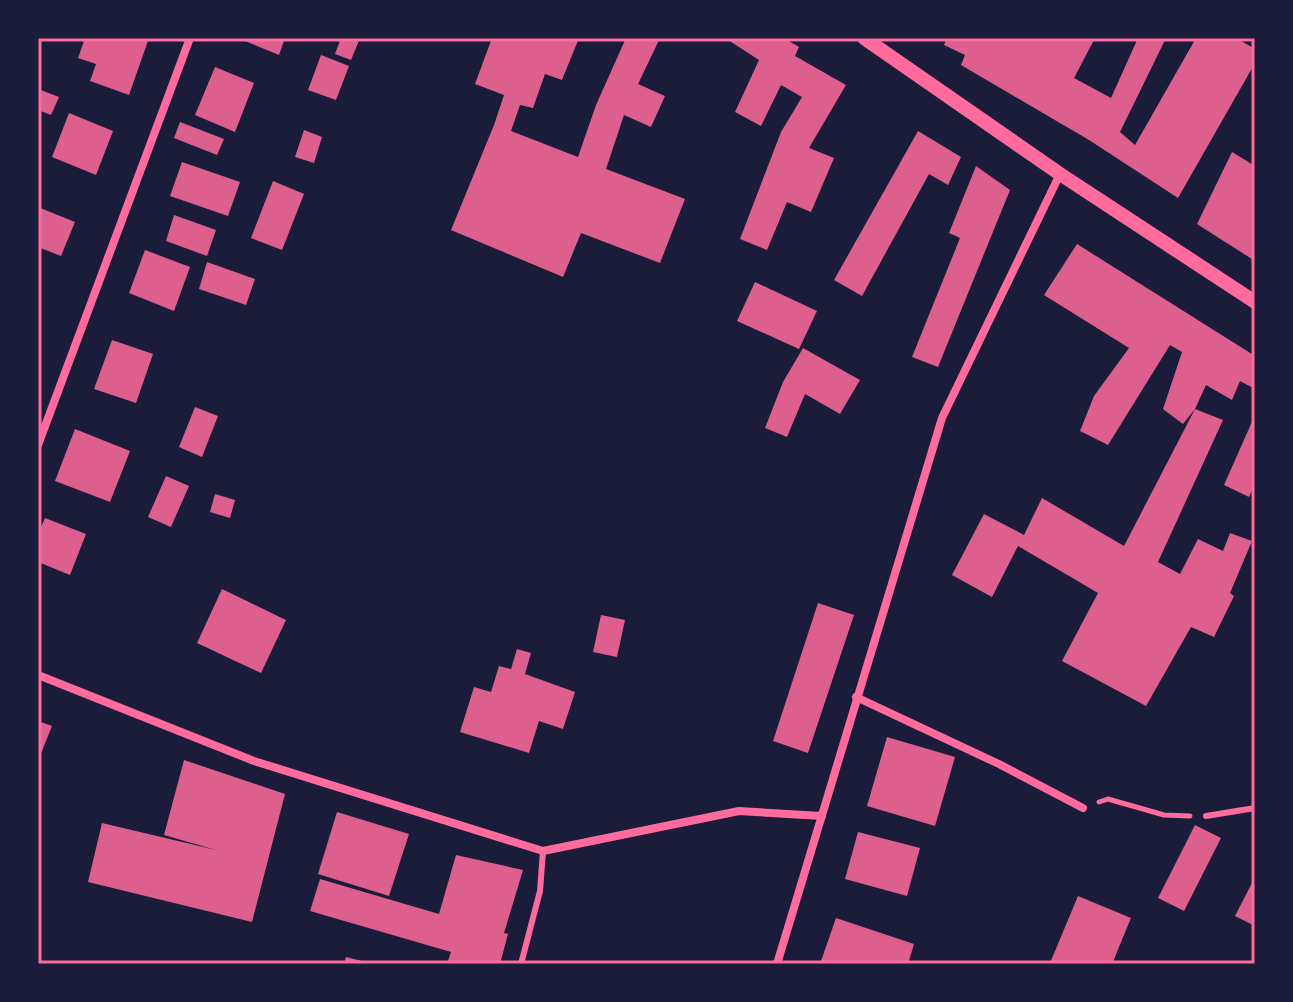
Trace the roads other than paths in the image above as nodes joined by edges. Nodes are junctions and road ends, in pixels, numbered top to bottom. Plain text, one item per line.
1 (190, 38) edge
2 (864, 38) edge
3 (1060, 174) junction
4 (1255, 302) edge
5 (38, 445) edge
6 (38, 675) edge
7 (856, 697) junction
8 (1083, 808) road end
9 (1255, 808) edge
10 (822, 816) junction
11 (1206, 816) road end
12 (543, 851) junction
13 (521, 964) edge
14 (777, 964) edge

1 - 5 street
2 - 3 street
3 - 4 street
3 - 7 street
6 - 12 street
7 - 8 street
7 - 10 street
9 - 11 lane
10 - 12 street
10 - 14 street
12 - 13 lane

